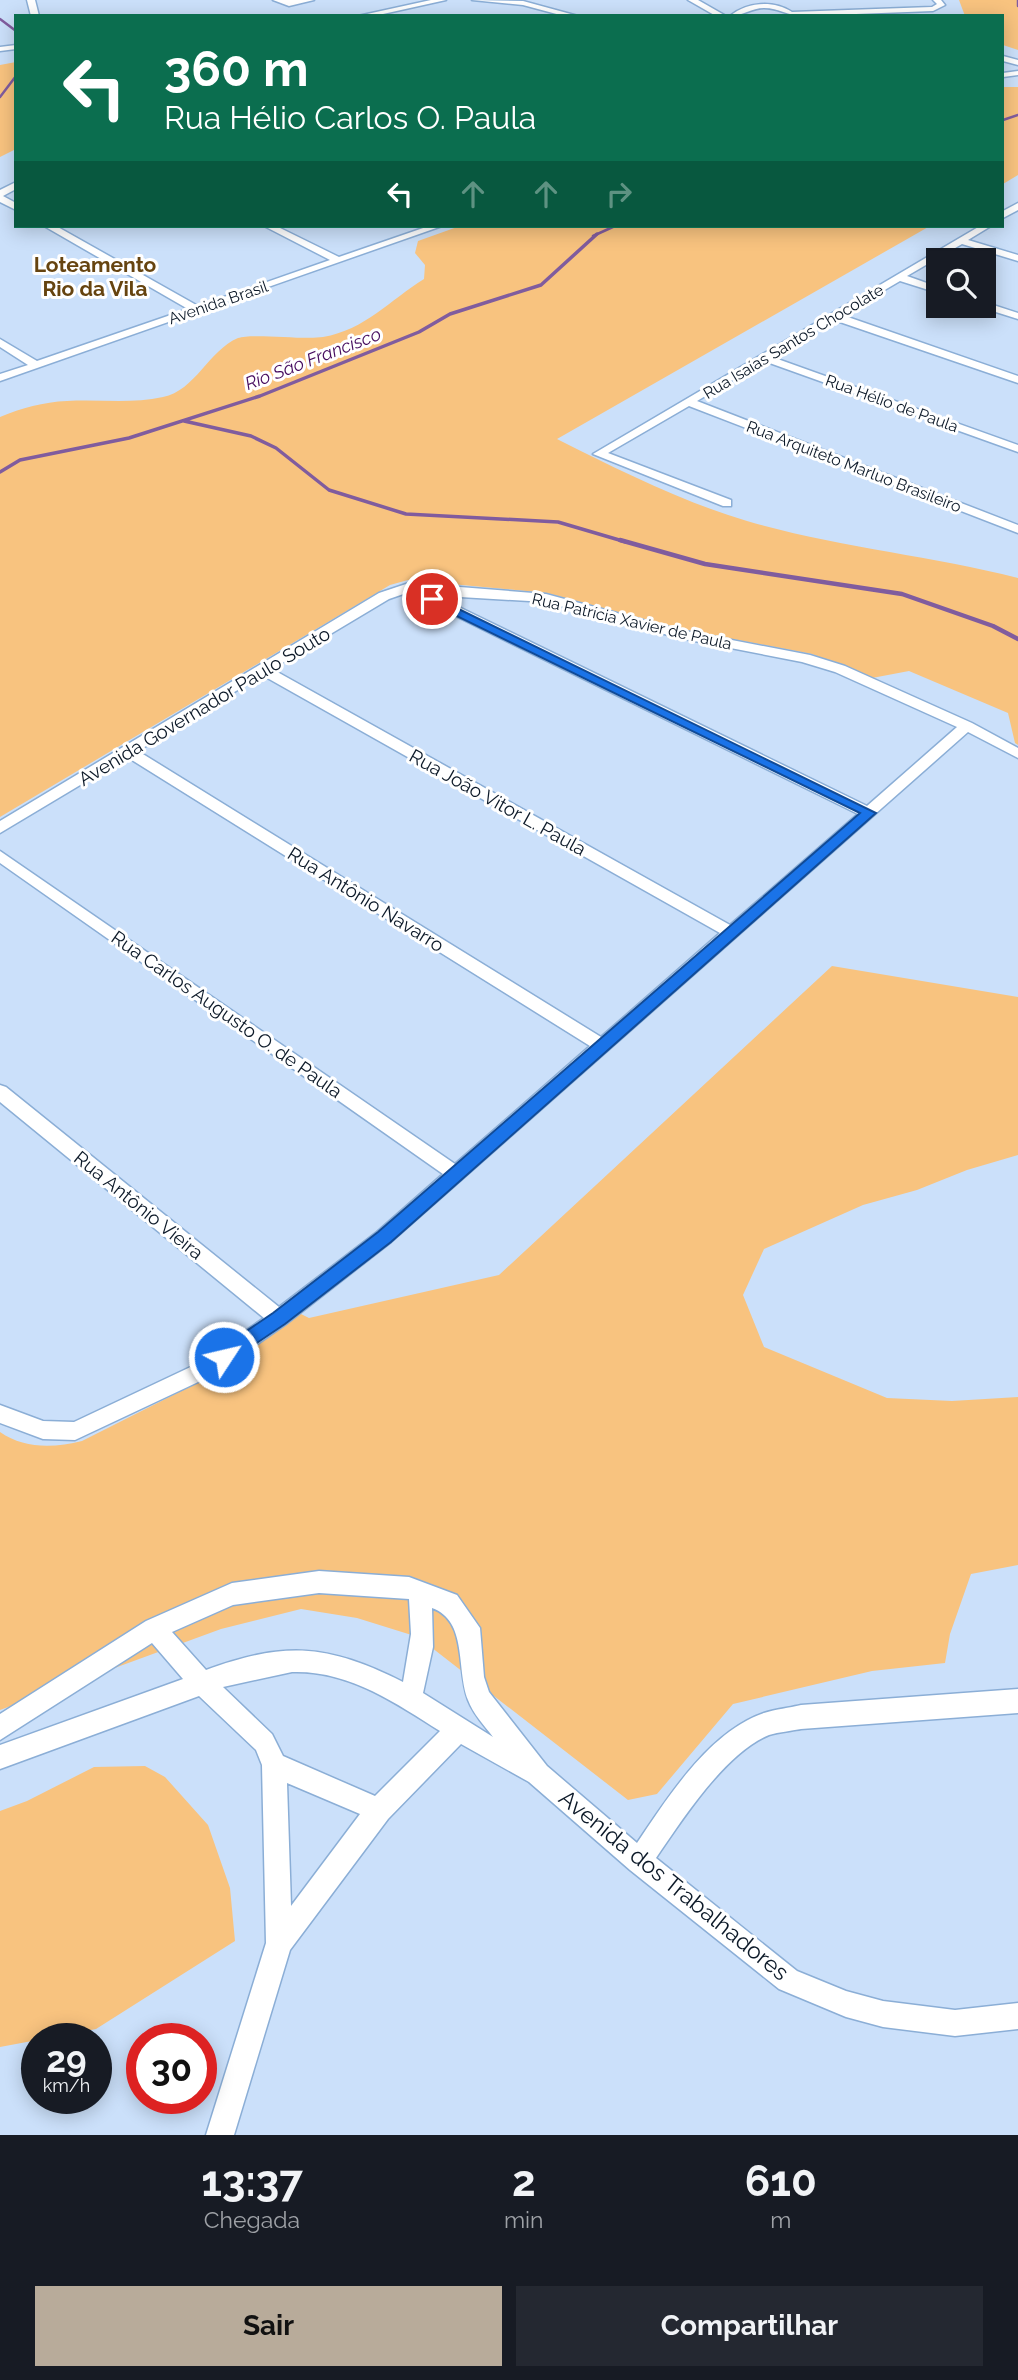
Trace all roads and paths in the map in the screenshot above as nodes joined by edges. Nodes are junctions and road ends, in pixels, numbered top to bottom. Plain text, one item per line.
1 (276, 0) edge
2 (310, 0) edge
3 (442, 0) edge
4 (476, 0) edge
5 (692, 0) edge
6 (819, 0) edge
7 (878, 0) edge
8 (761, 3) edge
9 (939, 3) edge
10 (389, 10) junction
11 (885, 13) edge
12 (371, 14) edge
13 (398, 14) edge
14 (567, 14) edge
15 (718, 14) edge
16 (737, 14) edge
17 (788, 14) edge
18 (826, 14) edge
19 (53, 228) edge
20 (273, 228) edge
21 (431, 228) edge
22 (983, 228) edge
23 (960, 241) junction
24 (1018, 258) edge
25 (337, 260) junction
26 (898, 277) junction
27 (926, 286) edge
28 (196, 309) junction
29 (996, 309) edge
30 (833, 316) junction
31 (1018, 316) edge
32 (0, 342) edge
33 (766, 358) junction
34 (37, 366) junction
35 (0, 378) edge
36 (1018, 380) edge
37 (690, 402) junction
38 (1018, 449) edge
39 (727, 503) dead end
40 (1018, 529) edge
41 (409, 587) junction
42 (263, 670) junction
43 (967, 726) junction
44 (129, 752) junction
45 (1018, 754) edge
46 (869, 813) junction
47 (0, 828) edge
48 (0, 856) edge
49 (733, 933) junction
50 (603, 1046) junction
51 (0, 1092) edge
52 (455, 1173) junction
53 (279, 1318) junction
54 (0, 1414) edge
55 (419, 1592) junction
56 (154, 1629) junction
57 (202, 1683) junction
58 (409, 1700) junction
59 (1018, 1701) edge
60 (0, 1728) edge
61 (458, 1730) junction
62 (0, 1757) edge
63 (274, 1765) junction
64 (538, 1775) junction
65 (379, 1810) junction
66 (639, 1861) junction
67 (279, 1943) junction
68 (1018, 2016) edge
69 (220, 2135) edge

1 - 2 street
3 - 10 street
4 - 14 street
5 - 15 street
6 - 18 street
7 - 11 street
8 - 16 street
8 - 17 street
9 - 11 street
10 - 12 street
10 - 13 street
11 - 18 street
19 - 28 street
20 - 25 street
21 - 25 street, Avenida Brasil
22 - 23 street, Rua Isaías Santos Chocolate
23 - 24 street
23 - 26 street, Rua Isaías Santos Chocolate
25 - 28 street, Avenida Brasil
26 - 27 street
26 - 30 street, Rua Isaías Santos Chocolate
28 - 34 street, Avenida Brasil
29 - 31 street
30 - 33 street, Rua Isaías Santos Chocolate
30 - 36 street
32 - 34 street
33 - 37 street, Rua Isaías Santos Chocolate
33 - 38 street, Rua Hélio de Paula
34 - 35 street, Avenida Brasil
37 - 39 street, Rua Isaías Santos Chocolate
37 - 40 street, Rua Arquiteto Marluo Brasileiro
41 - 42 street, Avenida Governador Paulo Souto
41 - 43 street, Rua Patrícia Xavier de Paula
41 - 46 street
42 - 44 street, Avenida Governador Paulo Souto
42 - 49 street, Rua João Vitor L. Paula
43 - 45 street, Rua Patrícia Xavier de Paula
43 - 46 street
44 - 47 street, Avenida Governador Paulo Souto
44 - 50 street, Rua Antônio Navarro
46 - 49 street
48 - 52 street, Rua Carlos Augusto O. de Paula
49 - 50 street
50 - 52 street
51 - 53 street, Rua Antônio Vieira
52 - 53 street
53 - 54 street
55 - 56 street, Avenida dos Trabalhadores
55 - 58 street
55 - 64 street, Avenida dos Trabalhadores
56 - 57 street
56 - 60 street, Avenida dos Trabalhadores
57 - 58 street, Avenida dos Trabalhadores
57 - 62 street, Avenida dos Trabalhadores
57 - 63 street
58 - 61 street, Avenida dos Trabalhadores
59 - 66 street
61 - 64 street, Avenida dos Trabalhadores
61 - 65 street
63 - 65 street
63 - 67 street
64 - 66 street, Avenida dos Trabalhadores
65 - 67 street
66 - 68 street, Avenida dos Trabalhadores
67 - 69 street

